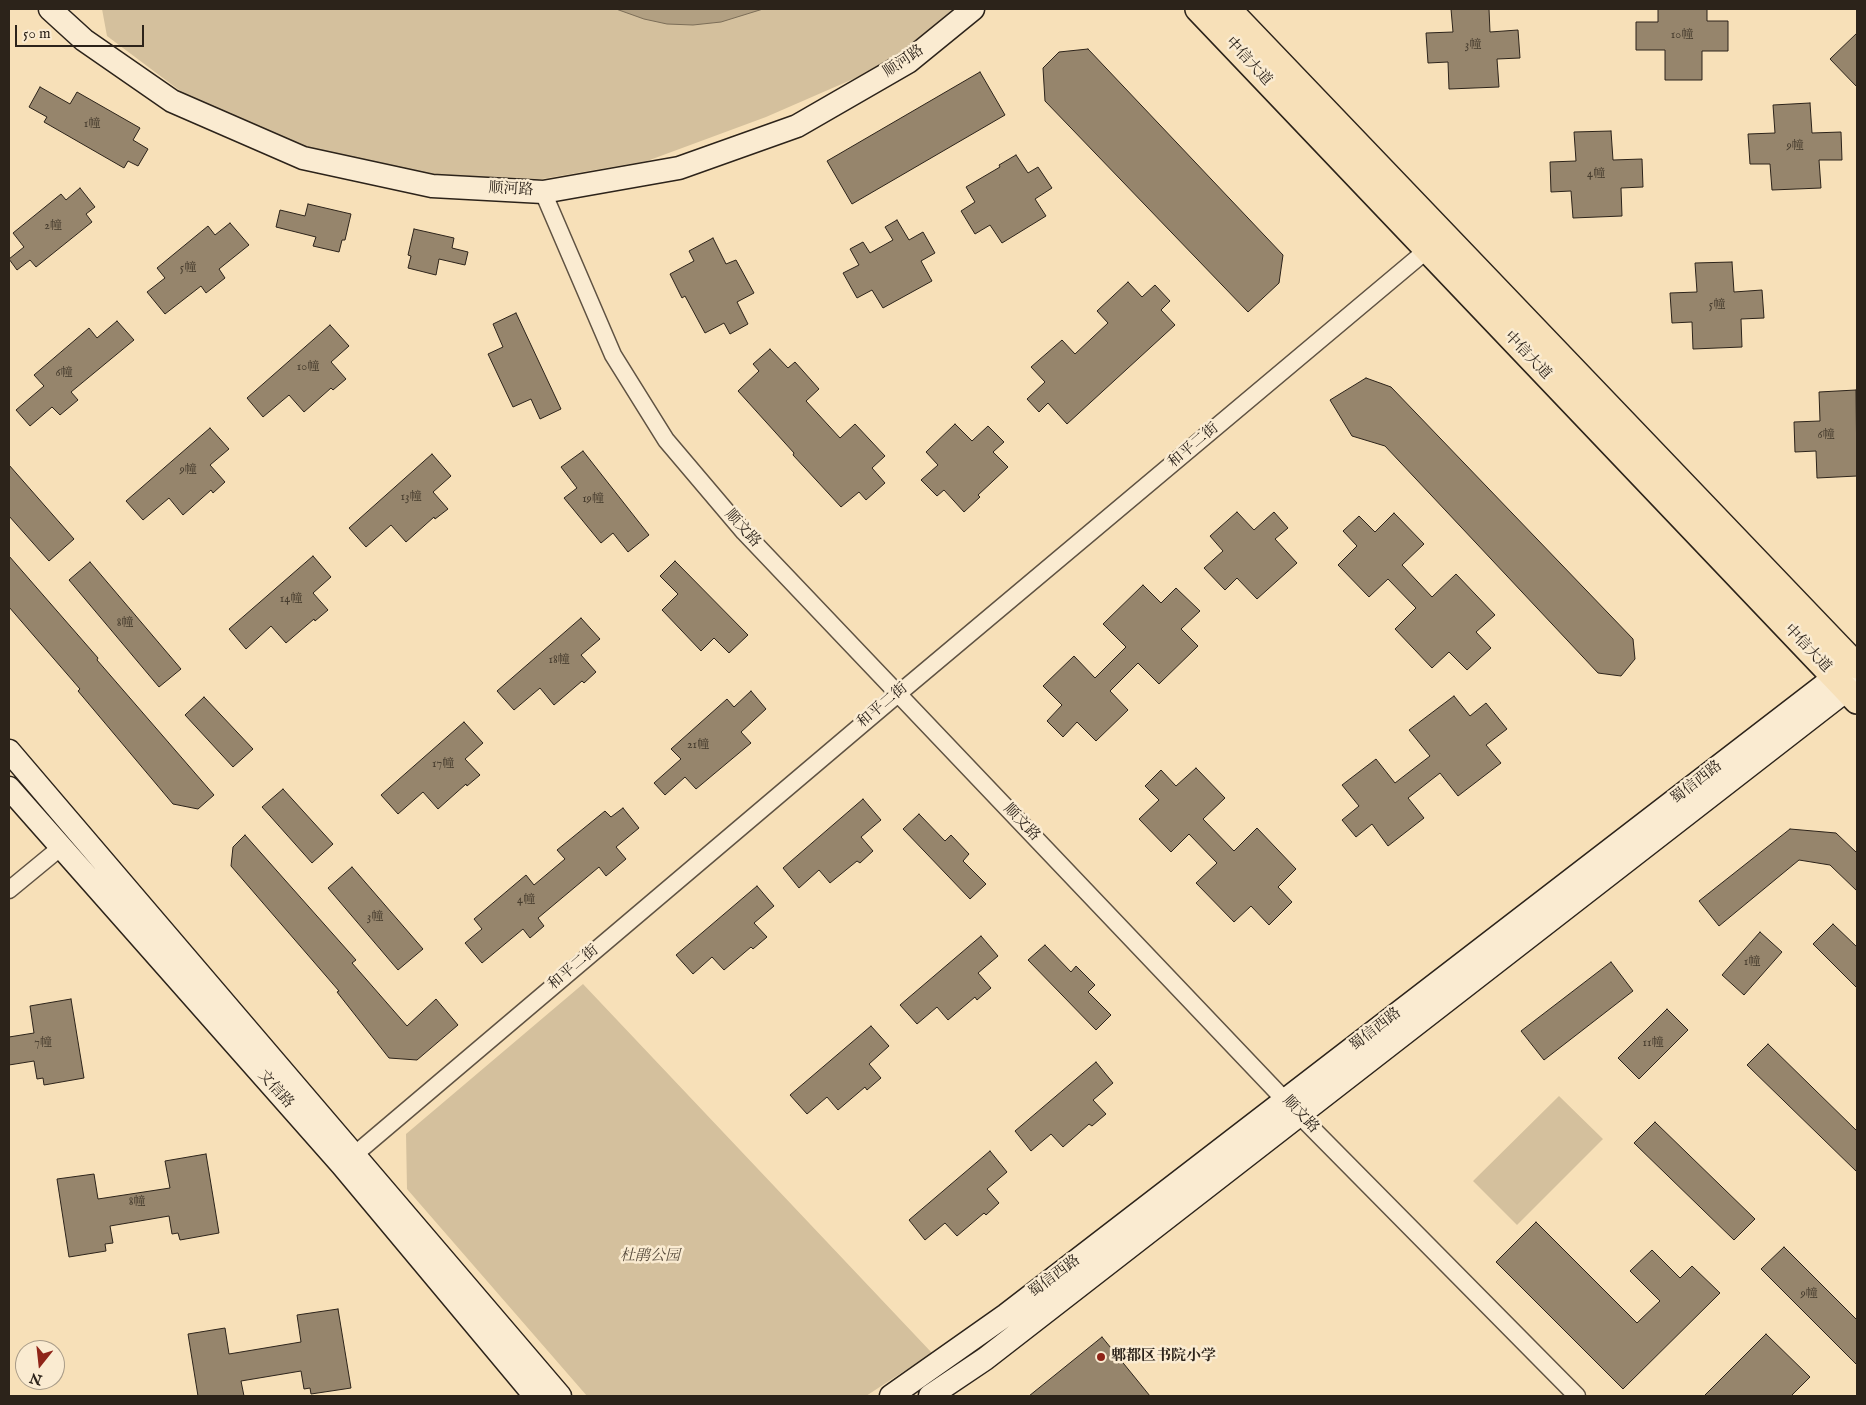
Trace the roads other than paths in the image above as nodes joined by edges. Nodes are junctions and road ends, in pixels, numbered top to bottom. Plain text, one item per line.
1 (50, 9) edge
2 (973, 9) edge
3 (1198, 9) edge
4 (1228, 9) edge
5 (543, 192) junction
6 (1427, 250) junction
7 (1852, 677) edge
8 (898, 694) junction
9 (9, 751) edge
10 (9, 788) edge
11 (60, 848) junction
12 (9, 890) edge
13 (1293, 1108) junction
14 (348, 1160) junction
15 (535, 1396) edge
16 (560, 1396) edge
17 (891, 1396) edge
18 (930, 1396) edge
19 (1577, 1396) edge

1 - 5 street, 顺河路
2 - 5 street, 顺河路
3 - 6 main road, 中信大道
4 - 7 main road, 中信大道
5 - 8 street, 顺文路
6 - 7 main road, 中信大道
6 - 8 street, 和平二街
7 - 13 street, 蜀信西路
8 - 13 street, 顺文路
8 - 14 street, 和平二街
9 - 14 street
10 - 11 street, 文信路
11 - 12 street
11 - 14 street, 文信路
13 - 17 street, 蜀信西路
13 - 18 street, 蜀信西路
13 - 19 street, 顺文路
14 - 15 street, 文信路
14 - 16 street

